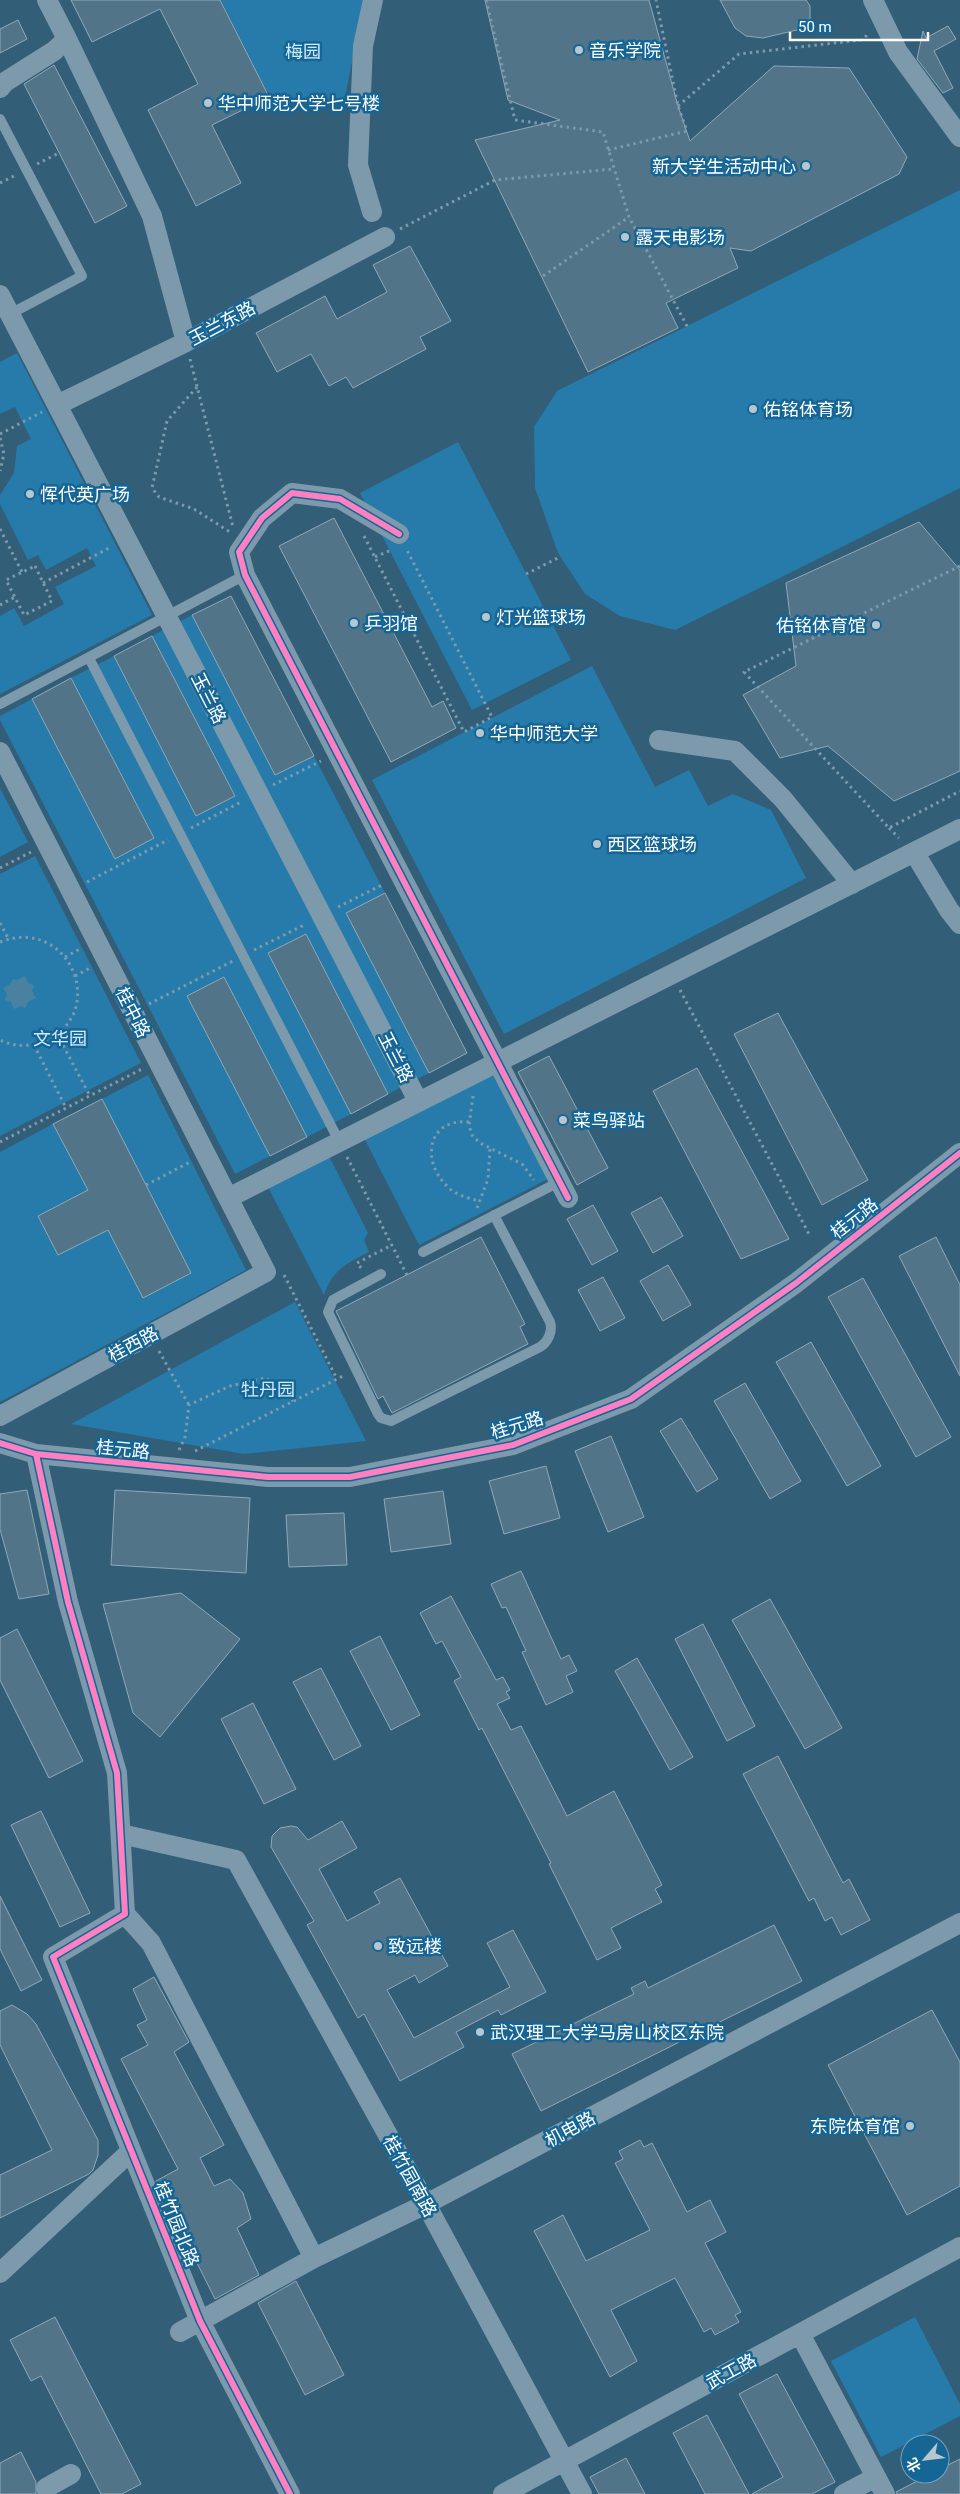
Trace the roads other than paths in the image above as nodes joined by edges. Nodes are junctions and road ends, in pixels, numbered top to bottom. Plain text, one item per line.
1 (47, 0) edge
2 (373, 0) edge
3 (873, 0) edge
4 (67, 39) junction
5 (0, 88) edge
6 (0, 119) edge
7 (960, 137) edge
8 (372, 212) dead end
9 (385, 237) road end
10 (0, 295) edge
11 (10, 314) junction
12 (186, 342) junction
13 (57, 404) junction
14 (401, 539) road end
15 (245, 576) junction
16 (167, 616) junction
17 (89, 658) junction
18 (0, 704) edge
19 (659, 740) dead end
20 (0, 752) edge
21 (960, 829) edge
22 (914, 852) junction
23 (852, 884) junction
24 (960, 924) edge
25 (497, 1062) junction
26 (418, 1101) junction
27 (339, 1141) junction
28 (960, 1153) edge
29 (564, 1190) joint
30 (228, 1198) junction
31 (494, 1215) junction
32 (423, 1252) dead end
33 (266, 1272) joint
34 (381, 1274) dead end
35 (0, 1416) edge
36 (0, 1443) edge
37 (36, 1454) junction
38 (121, 1834) junction
39 (125, 1914) junction
40 (960, 1925) edge
41 (131, 2151) junction
42 (426, 2204) junction
43 (960, 2247) edge
44 (314, 2258) junction
45 (0, 2273) edge
46 (200, 2321) junction
47 (180, 2332) dead end
48 (800, 2334) junction
49 (564, 2461) junction
50 (71, 2474) dead end
51 (880, 2486) edge
52 (46, 2488) dead end
53 (290, 2494) edge
54 (503, 2494) edge
55 (582, 2494) edge
56 (844, 2494) edge

1 - 4 street
2 - 8 street
3 - 7 street
4 - 5 street
4 - 12 street
6 - 11 lane
9 - 12 street, 玉兰东路
10 - 11 street, 玉兰路
11 - 13 street, 玉兰路
12 - 13 street, 玉兰东路
13 - 16 street, 玉兰路
14 - 15 street
15 - 16 lane
15 - 25 street
16 - 17 lane
16 - 26 street, 玉兰路
17 - 18 lane
17 - 27 lane
19 - 23 street
20 - 30 street, 桂中路
21 - 22 street
22 - 23 street
22 - 24 street
23 - 25 street
25 - 26 street
25 - 29 street
26 - 27 street
27 - 30 street
28 - 37 street, 桂元路
29 - 31 lane
30 - 33 street, 桂中路
31 - 32 lane
31 - 34 lane
33 - 35 street, 桂西路
36 - 37 street, 桂元路
37 - 38 street
38 - 39 street
38 - 42 street, 桂竹园南路
39 - 41 street, 桂竹园北路
39 - 44 street
40 - 42 street, 机电路
41 - 45 street
41 - 46 street, 桂竹园北路
42 - 44 street, 机电路
42 - 49 street, 桂竹园南路
43 - 48 street, 武工路
44 - 46 street, 机电路
46 - 47 street, 机电路
46 - 53 street, 桂竹园北路
48 - 49 street, 武工路
48 - 51 street
49 - 54 street, 武工路
49 - 55 street, 桂竹园南路
50 - 52 street
51 - 56 street

